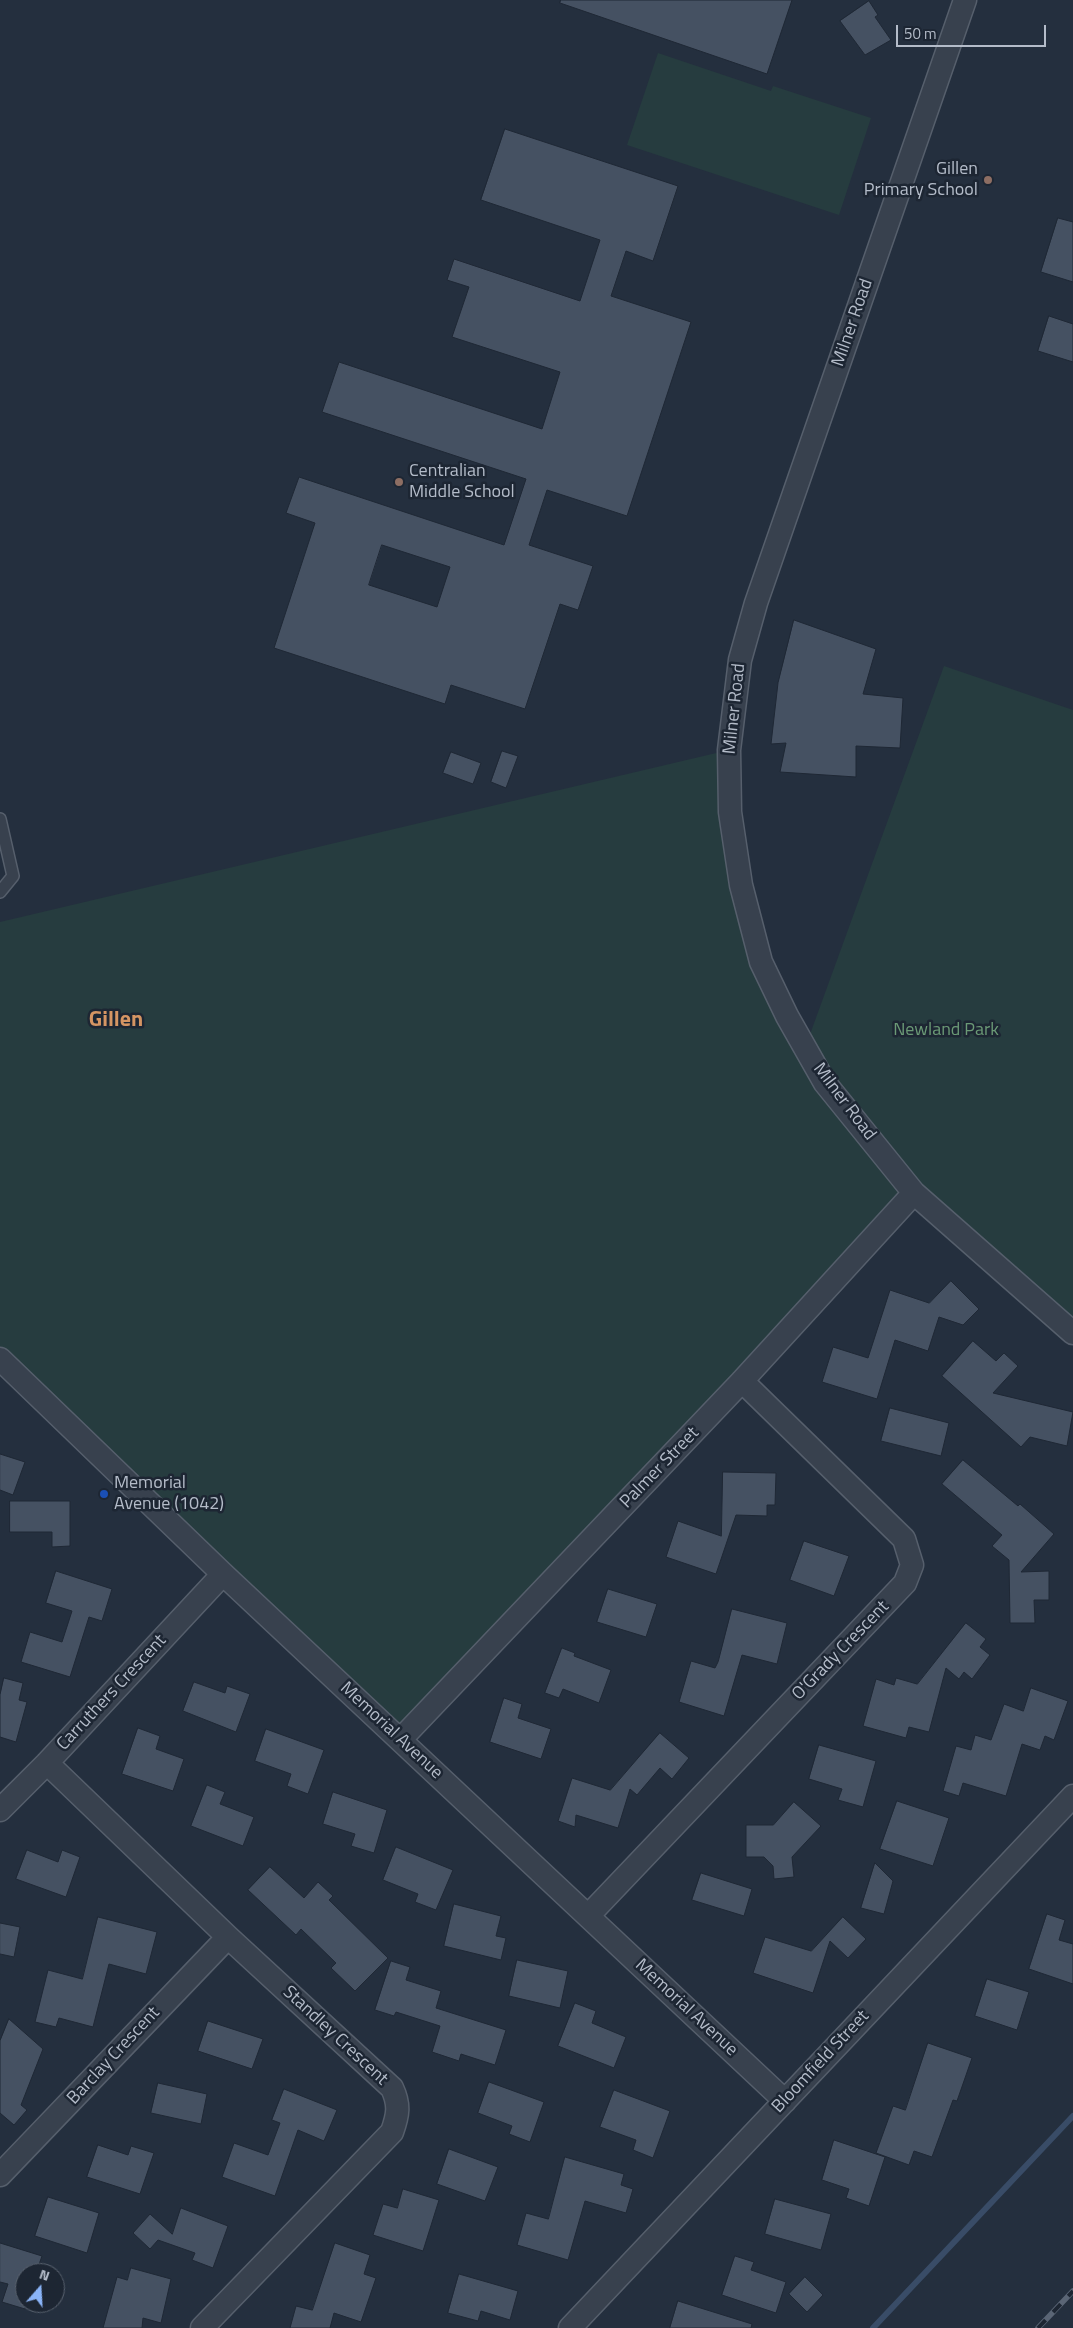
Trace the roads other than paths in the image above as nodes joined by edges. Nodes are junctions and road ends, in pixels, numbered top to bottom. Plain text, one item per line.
1 (965, 0) edge
2 (0, 818) edge
3 (0, 892) edge
4 (914, 1193) junction
5 (1073, 1332) edge
6 (0, 1358) edge
7 (742, 1381) junction
8 (223, 1574) junction
9 (401, 1739) junction
10 (47, 1763) junction
11 (1073, 1796) edge
12 (0, 1810) edge
13 (588, 1916) junction
14 (228, 1936) junction
15 (785, 2100) junction
16 (0, 2175) edge
17 (202, 2328) edge
18 (570, 2328) edge

1 - 4 street, Milner Road
2 - 3 lane
4 - 5 street, Milner Road
4 - 7 street, Palmer Street
6 - 8 street, Memorial Avenue
7 - 9 street, Palmer Street
7 - 13 street, O'Grady Crescent
8 - 9 street, Memorial Avenue
8 - 10 street, Carruthers Crescent
9 - 13 street, Memorial Avenue
10 - 12 street, Carruthers Crescent
10 - 14 street, Standley Crescent
11 - 15 street, Bloomfield Street
13 - 15 street, Memorial Avenue
14 - 16 street, Barclay Crescent
14 - 17 street, Standley Crescent
15 - 18 street, Bloomfield Street

